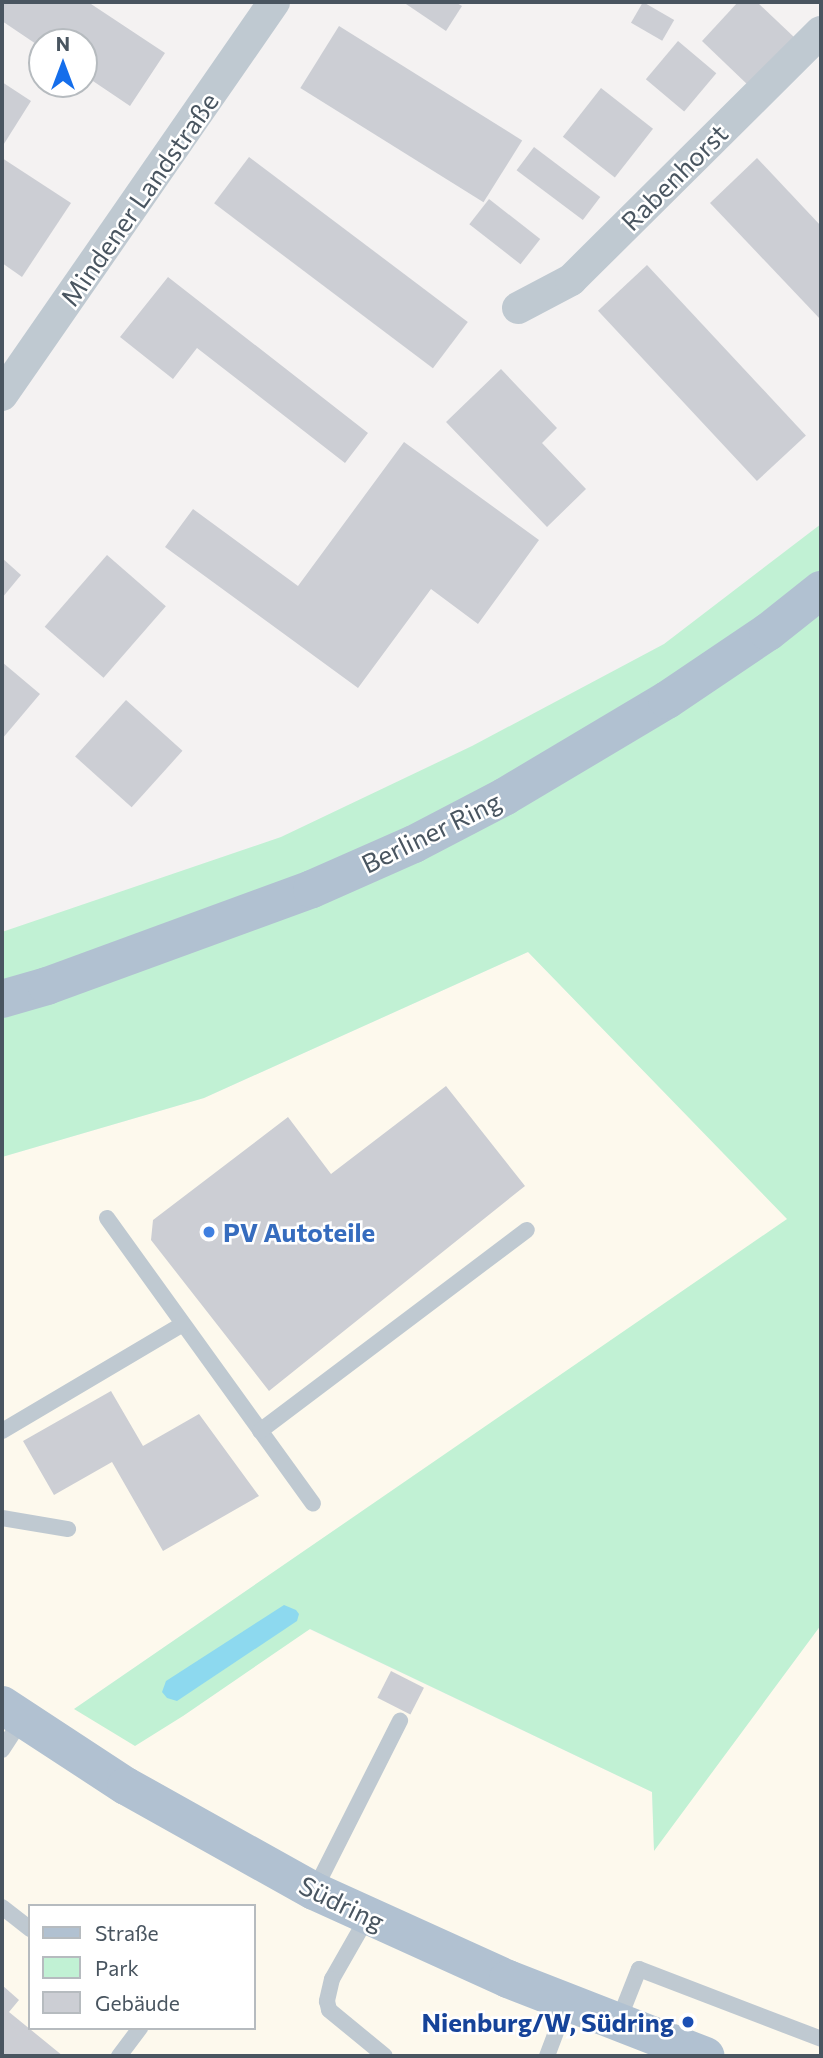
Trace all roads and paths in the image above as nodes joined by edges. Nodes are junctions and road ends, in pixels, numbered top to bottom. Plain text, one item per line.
1 (274, 2) edge
2 (821, 32) edge
3 (518, 308) dead end
4 (2, 395) edge
5 (821, 590) edge
6 (2, 999) edge
7 (107, 1218) dead end
8 (527, 1230) dead end
9 (183, 1324) junction
10 (2, 1431) edge
11 (260, 1432) junction
12 (313, 1504) dead end
13 (2, 1518) edge
14 (68, 1529) dead end
15 (400, 1721) dead end
16 (8, 1725) edge
17 (314, 1891) junction
18 (2, 1907) edge
19 (368, 1916) junction
20 (28, 1927) edge
21 (567, 2003) junction
22 (618, 2022) junction
23 (138, 2030) edge
24 (821, 2039) edge
25 (119, 2056) edge
26 (385, 2056) edge
27 (547, 2056) edge
28 (706, 2056) edge

1 - 4 street, Mindener Landstraße
2 - 3 street, Rabenhorst
5 - 6 main road, Berliner Ring
7 - 9 lane
8 - 11 lane
9 - 10 lane
9 - 11 lane
11 - 12 lane
13 - 14 lane
15 - 17 lane
16 - 17 main road, Südring
17 - 19 main road, Südring
18 - 20 lane
19 - 21 main road, Südring
19 - 26 lane
21 - 22 main road, Südring
21 - 27 lane
22 - 24 lane
22 - 28 main road, Südring
23 - 25 lane

